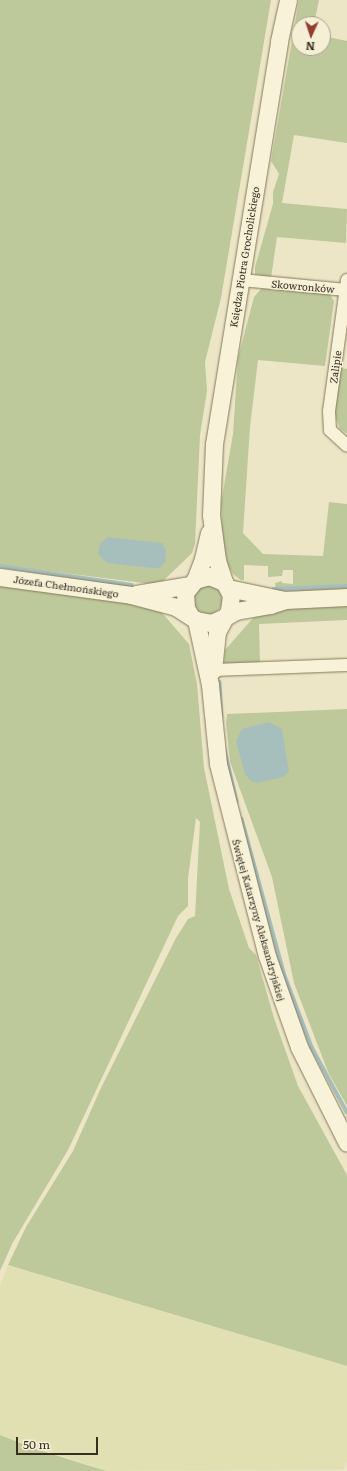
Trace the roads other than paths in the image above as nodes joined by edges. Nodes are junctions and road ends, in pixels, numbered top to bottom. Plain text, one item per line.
1 (288, 0) edge
2 (241, 280) junction
3 (347, 287) edge
4 (347, 446) edge
5 (212, 515) junction
6 (0, 576) edge
7 (192, 583) junction
8 (226, 585) junction
9 (131, 595) junction
10 (347, 597) edge
11 (285, 600) junction
12 (193, 617) junction
13 (225, 617) junction
14 (347, 665) edge
15 (212, 678) junction
16 (347, 1143) edge

1 - 2 street, Księdza Piotra Grocholickiego
2 - 3 street, Skowronków
2 - 5 street, Księdza Piotra Grocholickiego
3 - 4 street, Zalipie
5 - 7 street, Księdza Piotra Grocholickiego
5 - 8 street, Księdza Piotra Grocholickiego
6 - 9 street, Józefa Chełmońskiego
7 - 8 street
7 - 9 street, Józefa Chełmońskiego
7 - 12 street
8 - 11 street
8 - 13 street
9 - 12 street, Józefa Chełmońskiego
10 - 11 street
11 - 13 street
12 - 13 street
12 - 15 street, Świętej Katarzyny Aleksandryjskiej
13 - 15 street, Świętej Katarzyny Aleksandryjskiej
14 - 15 street
15 - 16 street, Świętej Katarzyny Aleksandryjskiej

